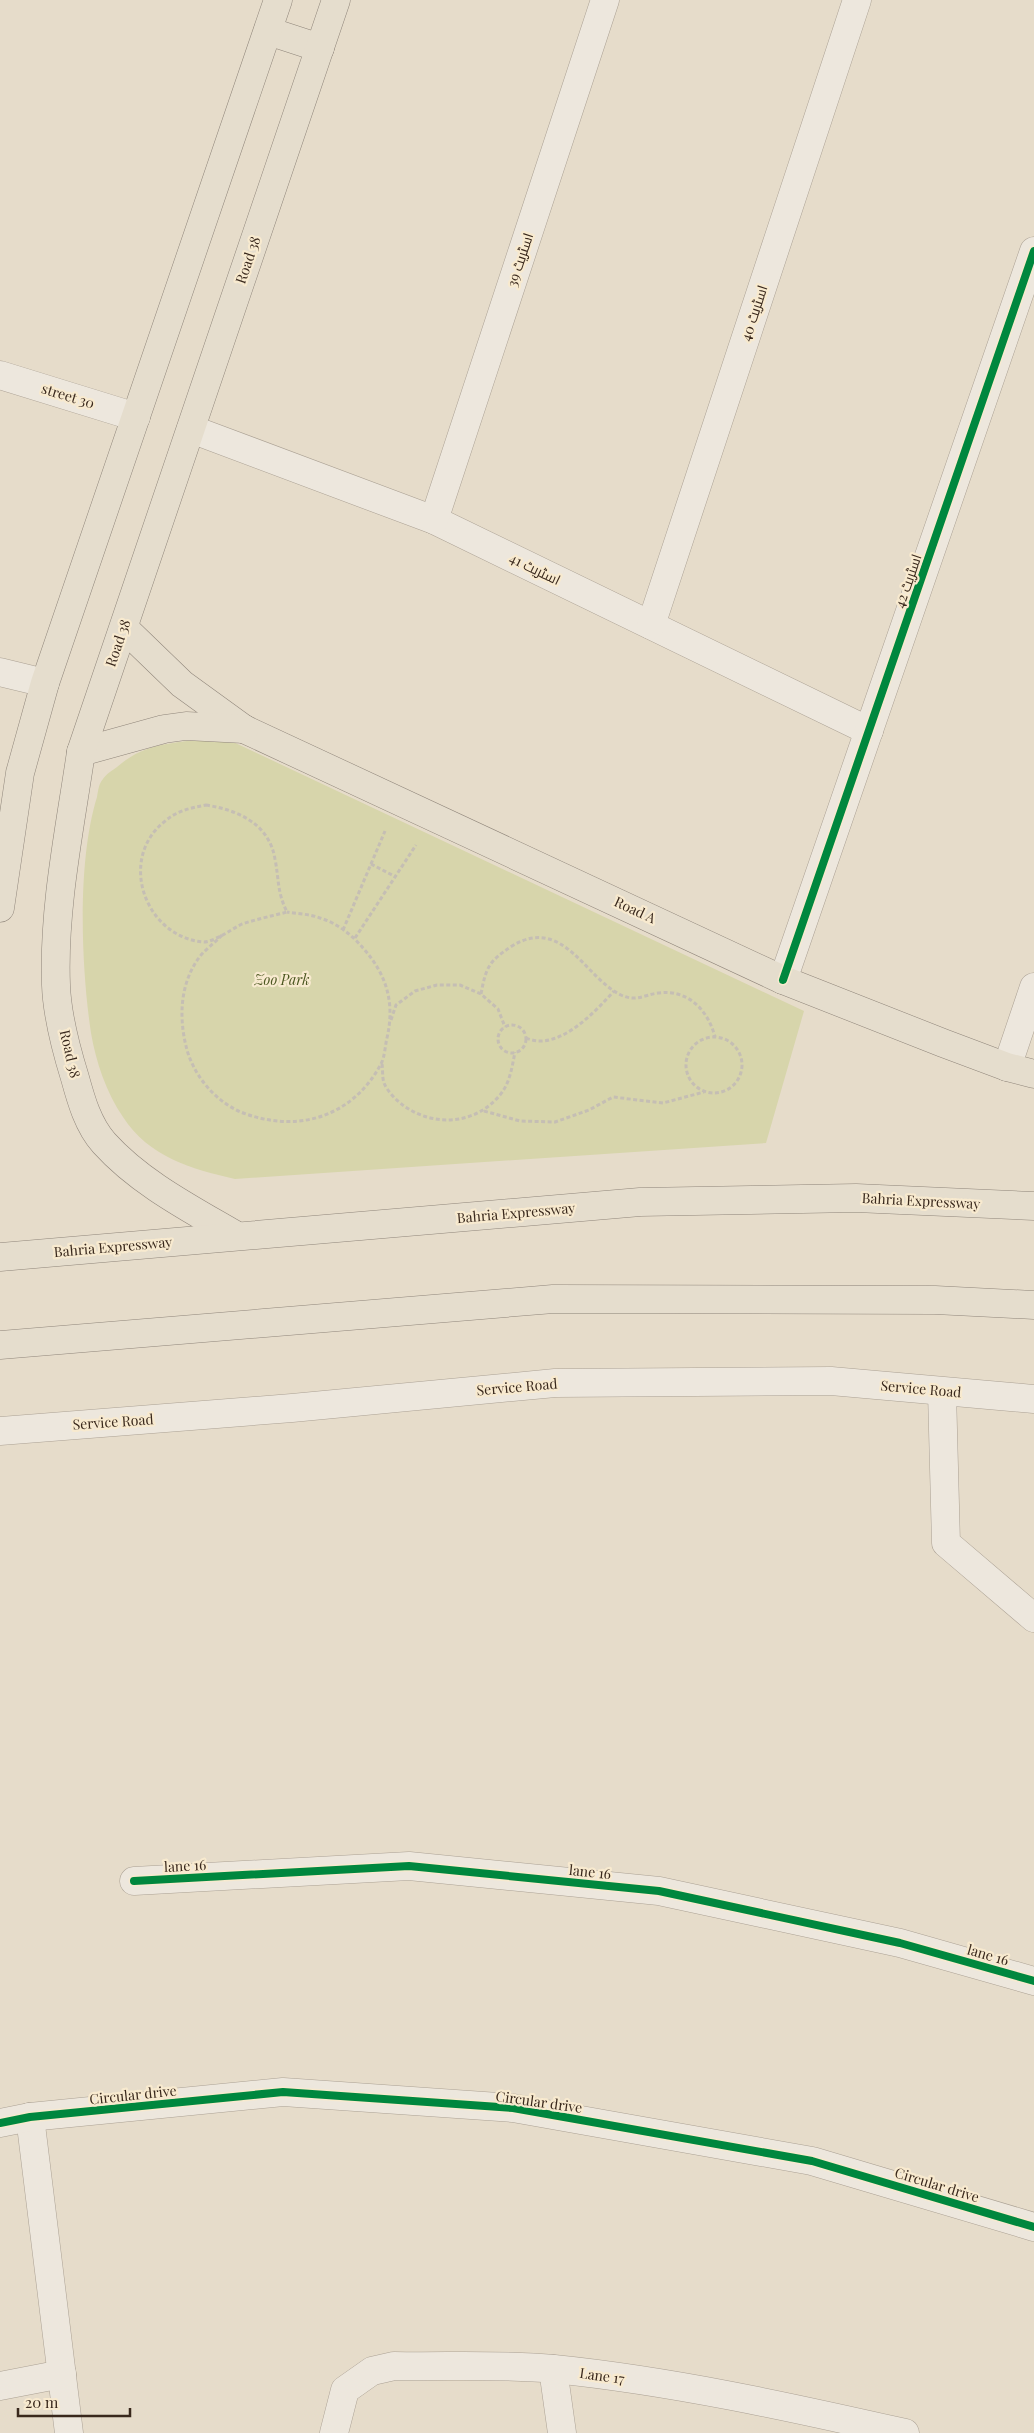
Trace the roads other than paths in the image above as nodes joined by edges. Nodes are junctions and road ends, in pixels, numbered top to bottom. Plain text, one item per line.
1 (278, 0) edge
2 (336, 0) edge
3 (606, 0) edge
4 (857, 0) edge
5 (268, 31) junction
6 (320, 48) junction
7 (1034, 251) edge
8 (0, 375) edge
9 (136, 417) junction
10 (191, 429) junction
11 (434, 520) junction
12 (651, 625) junction
13 (124, 628) junction
14 (0, 672) edge
15 (45, 683) junction
16 (244, 729) junction
17 (869, 732) junction
18 (81, 752) junction
19 (0, 908) edge
20 (783, 980) junction
21 (1034, 987) edge
22 (1006, 1067) junction
23 (1034, 1074) edge
24 (1034, 1206) edge
25 (237, 1236) junction
26 (0, 1257) edge
27 (1034, 1305) edge
28 (0, 1345) edge
29 (942, 1392) junction
30 (1034, 1399) edge
31 (0, 1431) edge
32 (1034, 1618) edge
33 (134, 1881) dead end
34 (1034, 1981) edge
35 (30, 2117) junction
36 (0, 2123) edge
37 (1034, 2227) edge
38 (553, 2369) junction
39 (62, 2374) junction
40 (0, 2386) edge
41 (805, 2422) edge
42 (69, 2433) edge
43 (334, 2433) edge
44 (562, 2433) edge
45 (905, 2433) edge

1 - 5 main road
2 - 6 main road, Road 38
3 - 11 street, اسٹریٹ 39
4 - 12 street, اسٹریٹ 40
5 - 6 main road
5 - 9 main road
6 - 10 main road, Road 38
7 - 17 street, اسٹریٹ 42
8 - 9 street, street 30
9 - 15 main road
10 - 11 street, اسٹریٹ 41
10 - 13 main road, Road 38
11 - 12 street, اسٹریٹ 41
12 - 17 street, اسٹریٹ 41
13 - 16 main road
13 - 18 main road, Road 38
14 - 15 street
15 - 19 main road
16 - 18 main road
16 - 20 main road, Road A
17 - 20 street, اسٹریٹ 42
18 - 25 main road, Road 38
20 - 22 main road, Road A
21 - 22 street
22 - 23 main road, Road A
24 - 25 main road, Bahria Expressway
25 - 26 main road, Bahria Expressway
27 - 28 main road
29 - 30 street, Service Road
29 - 31 street, Service Road
29 - 32 street
33 - 34 street, lane 16
35 - 36 street, Circular drive
35 - 37 street, Circular drive
35 - 39 street
38 - 41 street, Lane 17
38 - 43 street, Lane 17
38 - 44 street
39 - 40 street
39 - 42 street
41 - 45 street, Lane 17

